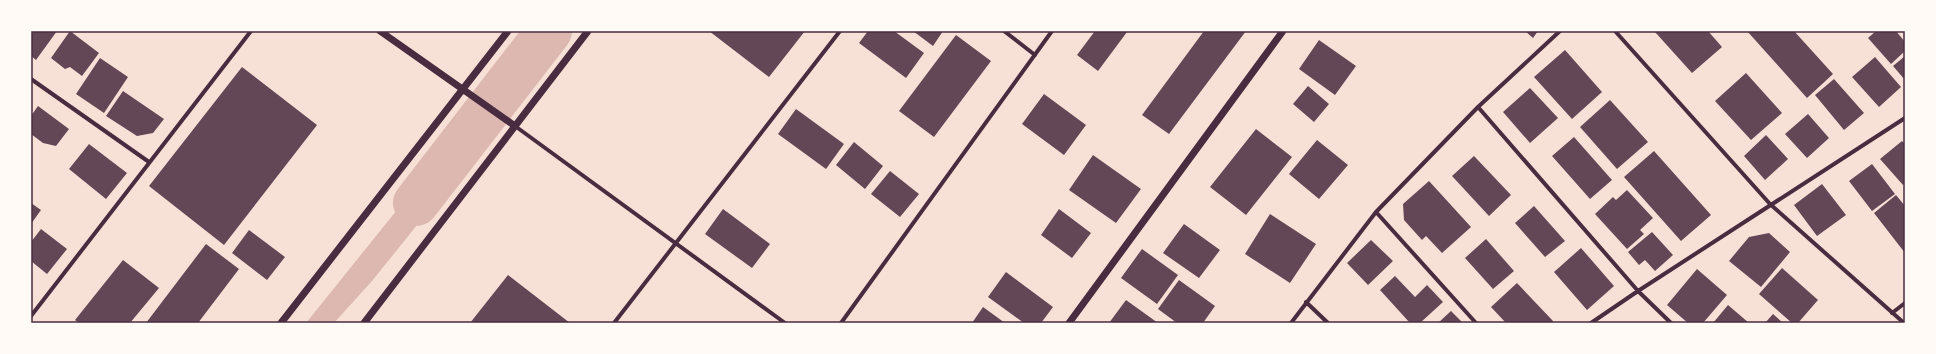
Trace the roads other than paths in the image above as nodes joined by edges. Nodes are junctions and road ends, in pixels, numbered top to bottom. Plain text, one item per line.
1 (251, 31) edge
2 (380, 31) edge
3 (508, 31) edge
4 (588, 31) edge
5 (840, 31) edge
6 (1004, 31) edge
7 (1052, 31) edge
8 (1283, 31) edge
9 (1560, 31) edge
10 (1615, 31) edge
11 (1035, 55) junction
12 (31, 79) edge
13 (463, 89) junction
14 (1478, 108) junction
15 (1905, 118) edge
16 (515, 126) junction
17 (149, 162) junction
18 (1770, 204) junction
19 (1376, 212) junction
20 (675, 243) junction
21 (1638, 291) junction
22 (1306, 302) junction
23 (1905, 302) edge
24 (1892, 313) junction
25 (31, 316) edge
26 (1072, 322) edge
27 (281, 323) edge
28 (364, 323) edge
29 (614, 323) edge
30 (785, 323) edge
31 (841, 323) edge
32 (1291, 323) edge
33 (1328, 323) edge
34 (1476, 323) edge
35 (1591, 323) edge
36 (1671, 323) edge
37 (1904, 323) edge

1 - 17 street
2 - 13 street
3 - 13 street
4 - 16 street
5 - 20 street
6 - 11 street
7 - 11 street
8 - 26 street
9 - 14 street
10 - 18 street
11 - 31 street
12 - 17 street
13 - 16 street
13 - 27 street
14 - 19 street
14 - 21 street
15 - 18 street
16 - 20 street
16 - 28 street
17 - 25 street
18 - 21 street
18 - 24 street
19 - 22 street
19 - 34 street
20 - 29 street
20 - 30 street
21 - 35 street
21 - 36 street
22 - 32 street
22 - 33 street
23 - 24 street
24 - 37 street

